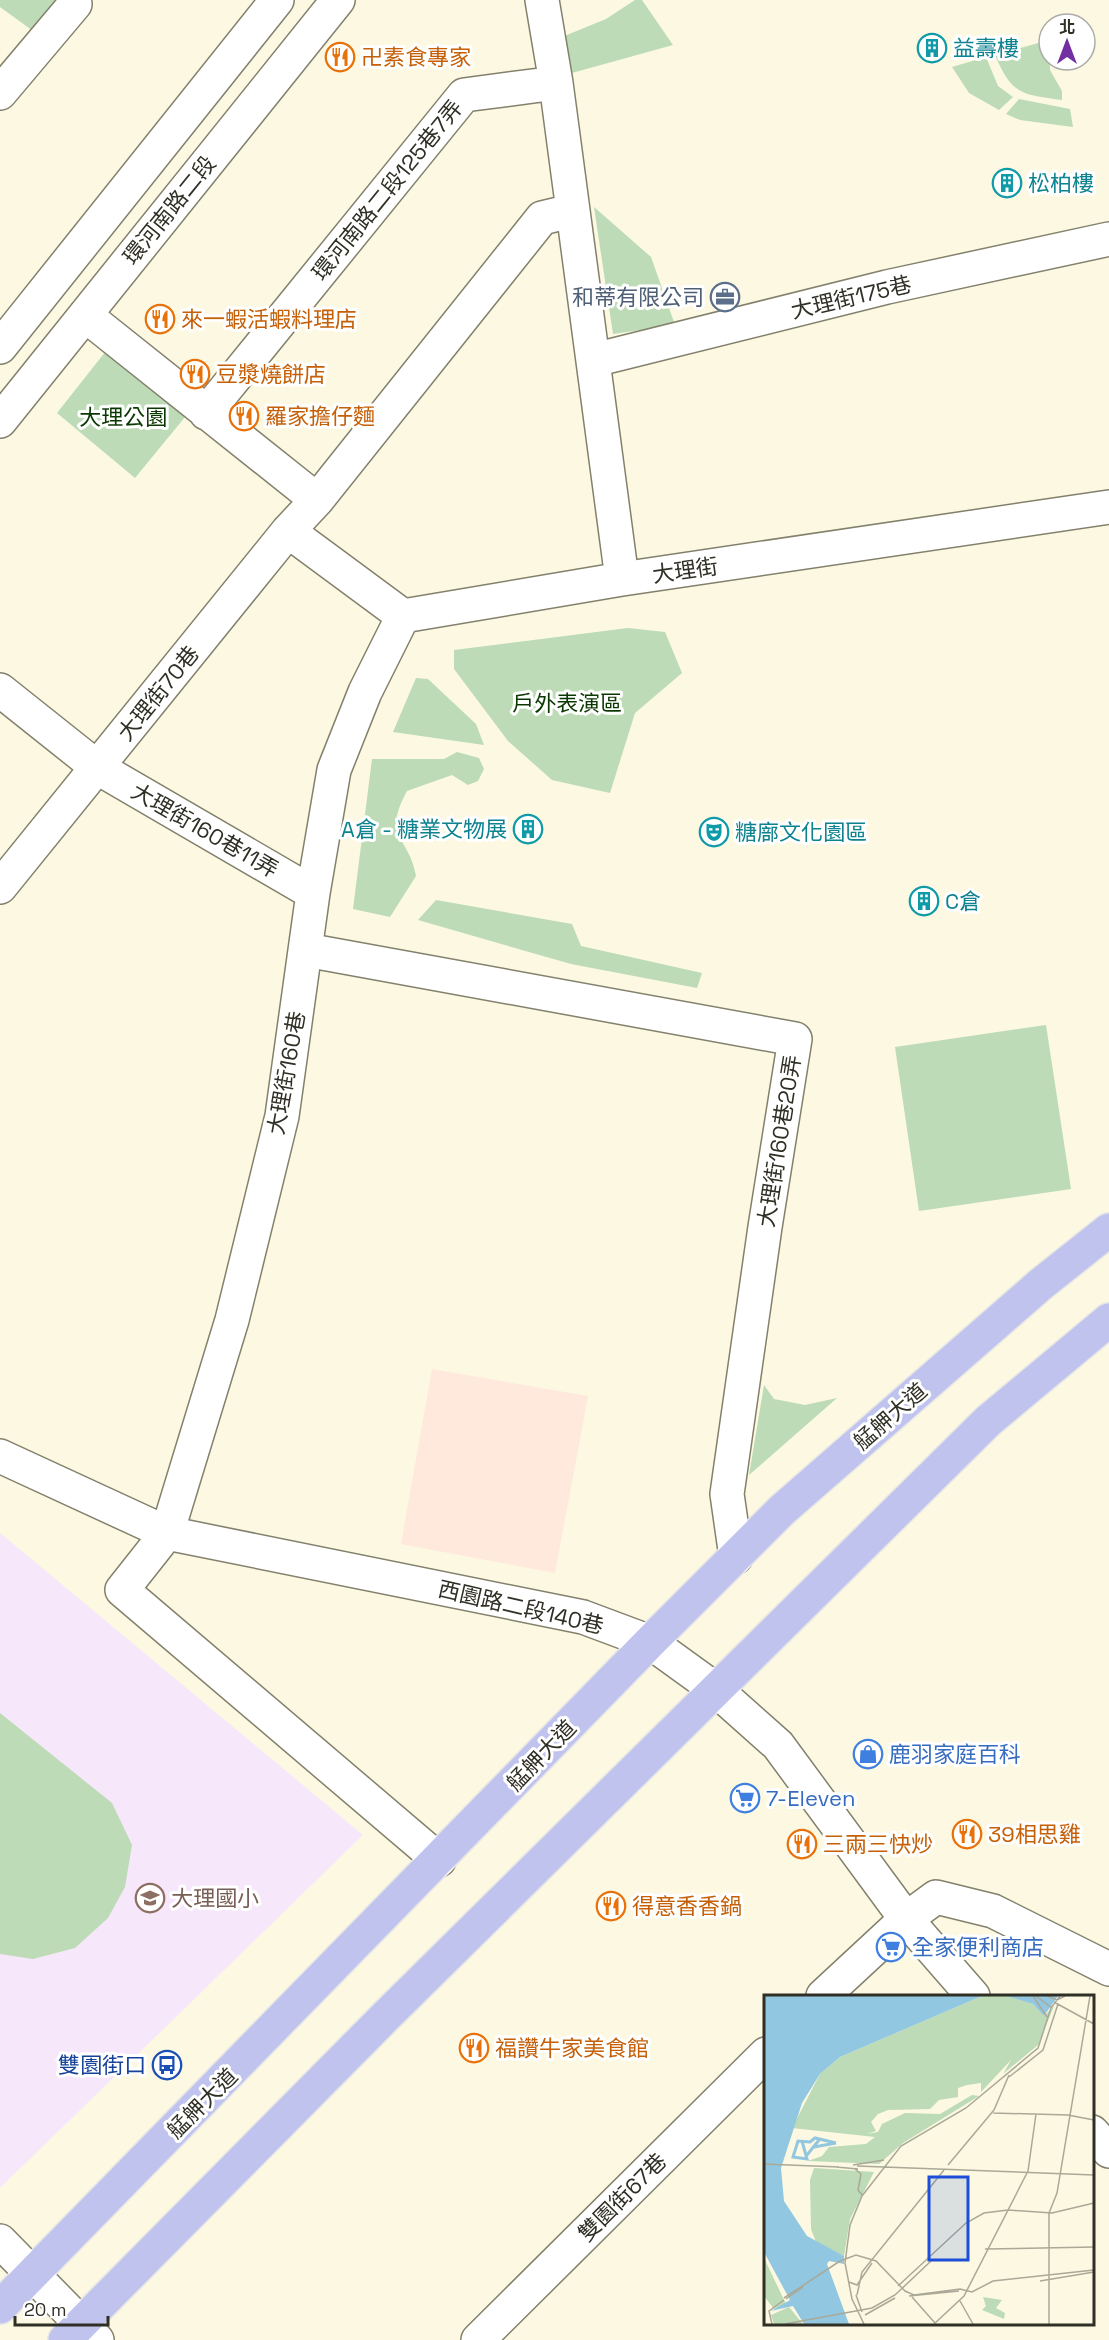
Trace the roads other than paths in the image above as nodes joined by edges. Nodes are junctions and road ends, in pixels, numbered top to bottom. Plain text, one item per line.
1 (277, 0) edge
2 (338, 0) edge
3 (542, 0) edge
4 (75, 4) dead end
5 (556, 83) junction
6 (0, 93) edge
7 (571, 211) junction
8 (1109, 238) edge
9 (86, 315) junction
10 (4, 334) edge
11 (594, 360) junction
12 (206, 413) junction
13 (0, 421) edge
14 (317, 500) junction
15 (1109, 507) edge
16 (288, 531) junction
17 (622, 579) junction
18 (403, 616) junction
19 (0, 690) edge
20 (98, 768) junction
21 (0, 887) edge
22 (313, 893) junction
23 (306, 950) junction
24 (1109, 1230) edge
25 (1109, 1320) edge
26 (0, 1456) edge
27 (168, 1533) junction
28 (736, 1557) junction
29 (650, 1642) junction
30 (715, 1689) junction
31 (438, 1860) junction
32 (906, 1919) junction
33 (1109, 1969) edge
34 (824, 1995) edge
35 (972, 1995) edge
36 (764, 2055) edge
37 (1094, 2134) edge
38 (1109, 2151) edge
39 (0, 2241) edge
40 (32, 2275) junction
41 (0, 2307) edge
42 (81, 2334) edge
43 (478, 2340) edge

1 - 10 street, 環河南路二段
2 - 9 street, 環河南路二段
3 - 5 street
4 - 6 street
5 - 7 street
5 - 12 street, 環河南路二段125巷7弄
7 - 11 street
7 - 14 street, 大理街70巷
8 - 11 street, 大理街175巷
9 - 12 street
9 - 13 street, 環河南路二段
11 - 17 street
12 - 14 street
14 - 16 street, 大理街70巷
15 - 17 street, 大理街
16 - 18 street
16 - 20 street, 大理街70巷
17 - 18 street, 大理街
18 - 22 street, 大理街160巷
19 - 20 street, 大理街160巷11弄
20 - 21 street, 大理街70巷
20 - 22 street, 大理街160巷11弄
22 - 23 street, 大理街160巷
23 - 27 street, 大理街160巷
23 - 28 street, 大理街160巷20弄
24 - 28 main road, 艋舺大道
25 - 30 main road
26 - 27 street, 西園路二段140巷
27 - 29 street, 西園路二段140巷
27 - 31 street
28 - 29 main road, 艋舺大道
29 - 30 street, 西園路二段140巷
29 - 31 main road, 艋舺大道
30 - 32 street, 西園路二段140巷
30 - 42 main road
31 - 40 main road, 艋舺大道
32 - 33 street
32 - 34 street
32 - 35 street, 西園路二段140巷
36 - 43 street, 雙園街67巷
37 - 38 street
39 - 40 street
40 - 41 main road, 艋舺大道
40 - 42 street

